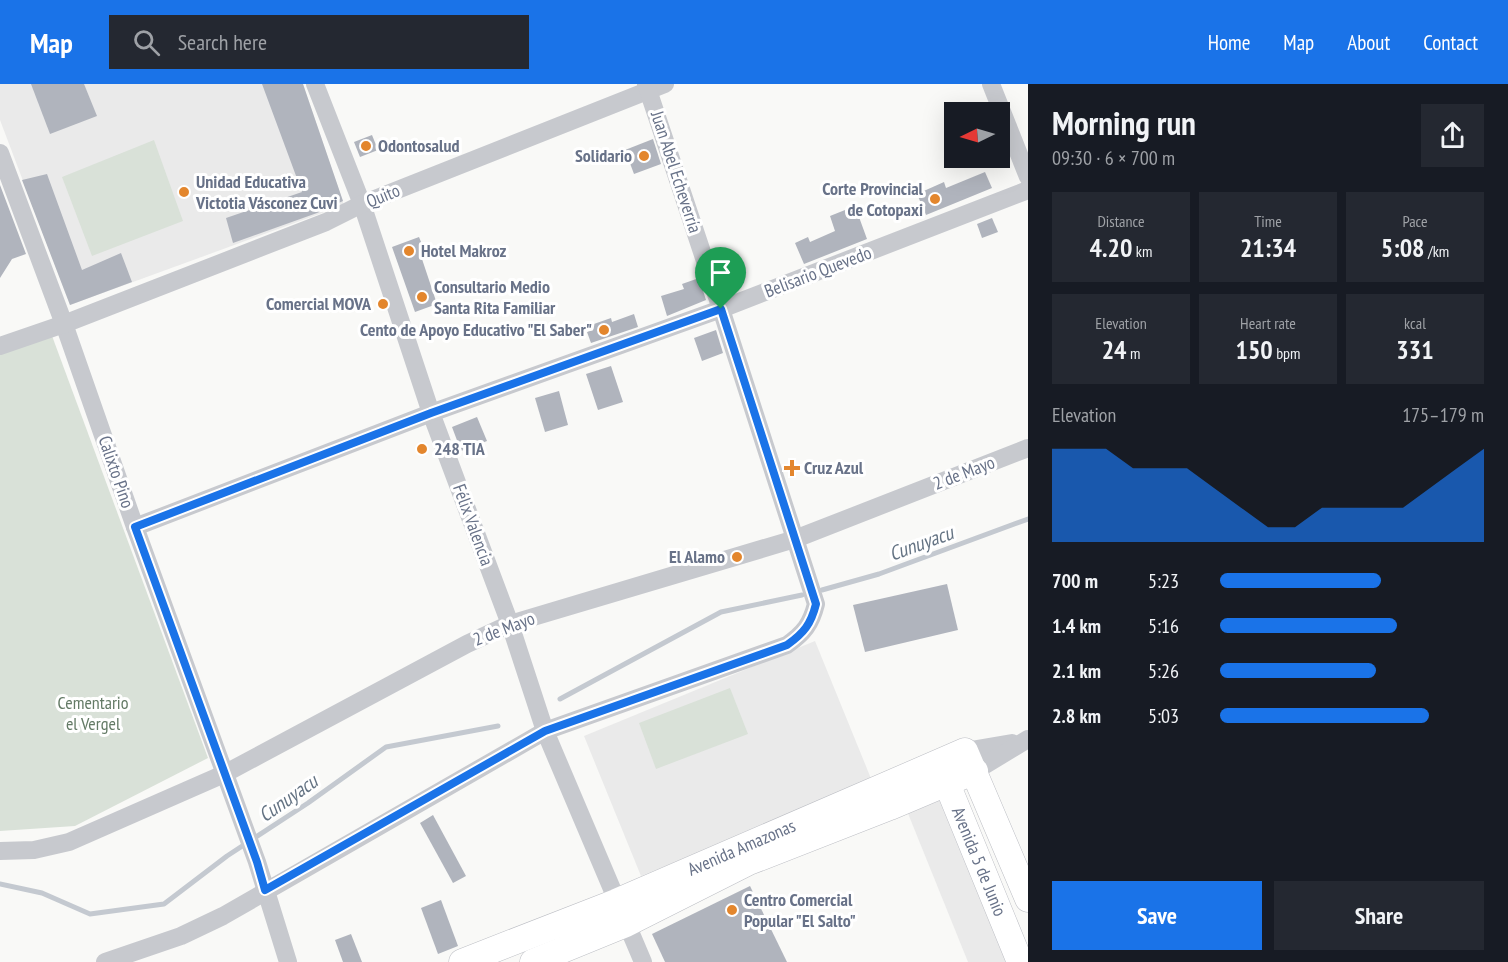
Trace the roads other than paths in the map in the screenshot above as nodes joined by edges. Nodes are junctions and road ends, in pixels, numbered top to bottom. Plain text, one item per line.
1 (315, 84) edge
2 (991, 84) edge
3 (653, 86) edge
4 (0, 153) edge
5 (1028, 177) edge
6 (1028, 190) edge
7 (362, 204) junction
8 (721, 309) junction
9 (64, 324) junction
10 (0, 346) edge
11 (431, 413) junction
12 (1028, 448) edge
13 (135, 527) junction
14 (795, 539) junction
15 (510, 624) junction
16 (545, 731) junction
17 (1025, 740) edge
18 (970, 761) junction
19 (943, 773) junction
20 (225, 774) junction
21 (0, 851) edge
22 (265, 890) junction
23 (1028, 899) edge
24 (621, 913) junction
25 (105, 962) edge
26 (288, 962) edge
27 (462, 962) edge
28 (533, 962) edge
29 (643, 962) edge
30 (1020, 962) edge

1 - 7 street, Félix Valencia
2 - 5 street
3 - 7 street, Quito
3 - 8 street, Juan Abel Echeverría
4 - 9 street, Calixto Pino
6 - 8 street, Belisario Quevedo
7 - 9 street, Quito
7 - 11 street, Félix Valencia
8 - 11 street, Belisario Quevedo
8 - 14 street, Juan Abel Echeverría
9 - 10 street, Quito
9 - 13 street, Calixto Pino
11 - 13 street, Belisario Quevedo
11 - 15 street, Félix Valencia
12 - 14 street, 2 de Mayo
13 - 20 street, Calixto Pino
14 - 15 street, 2 de Mayo
14 - 16 street, Juan Abel Echeverría
15 - 16 street, Félix Valencia
15 - 20 street, 2 de Mayo
16 - 22 street
16 - 24 street, Félix Valencia
17 - 18 street, Avenida Amazonas
18 - 19 main road, Avenida Amazonas
18 - 23 main road, Avenida 5 de Junio
19 - 24 main road, Avenida Amazonas
19 - 30 main road, Avenida 5 de Junio
20 - 21 street, 2 de Mayo
20 - 22 street, Calixto Pino
22 - 25 street
22 - 26 street, Calixto Pino
24 - 27 main road, Avenida Amazonas
24 - 28 main road, Avenida Amazonas
24 - 29 street, Félix Valencia

